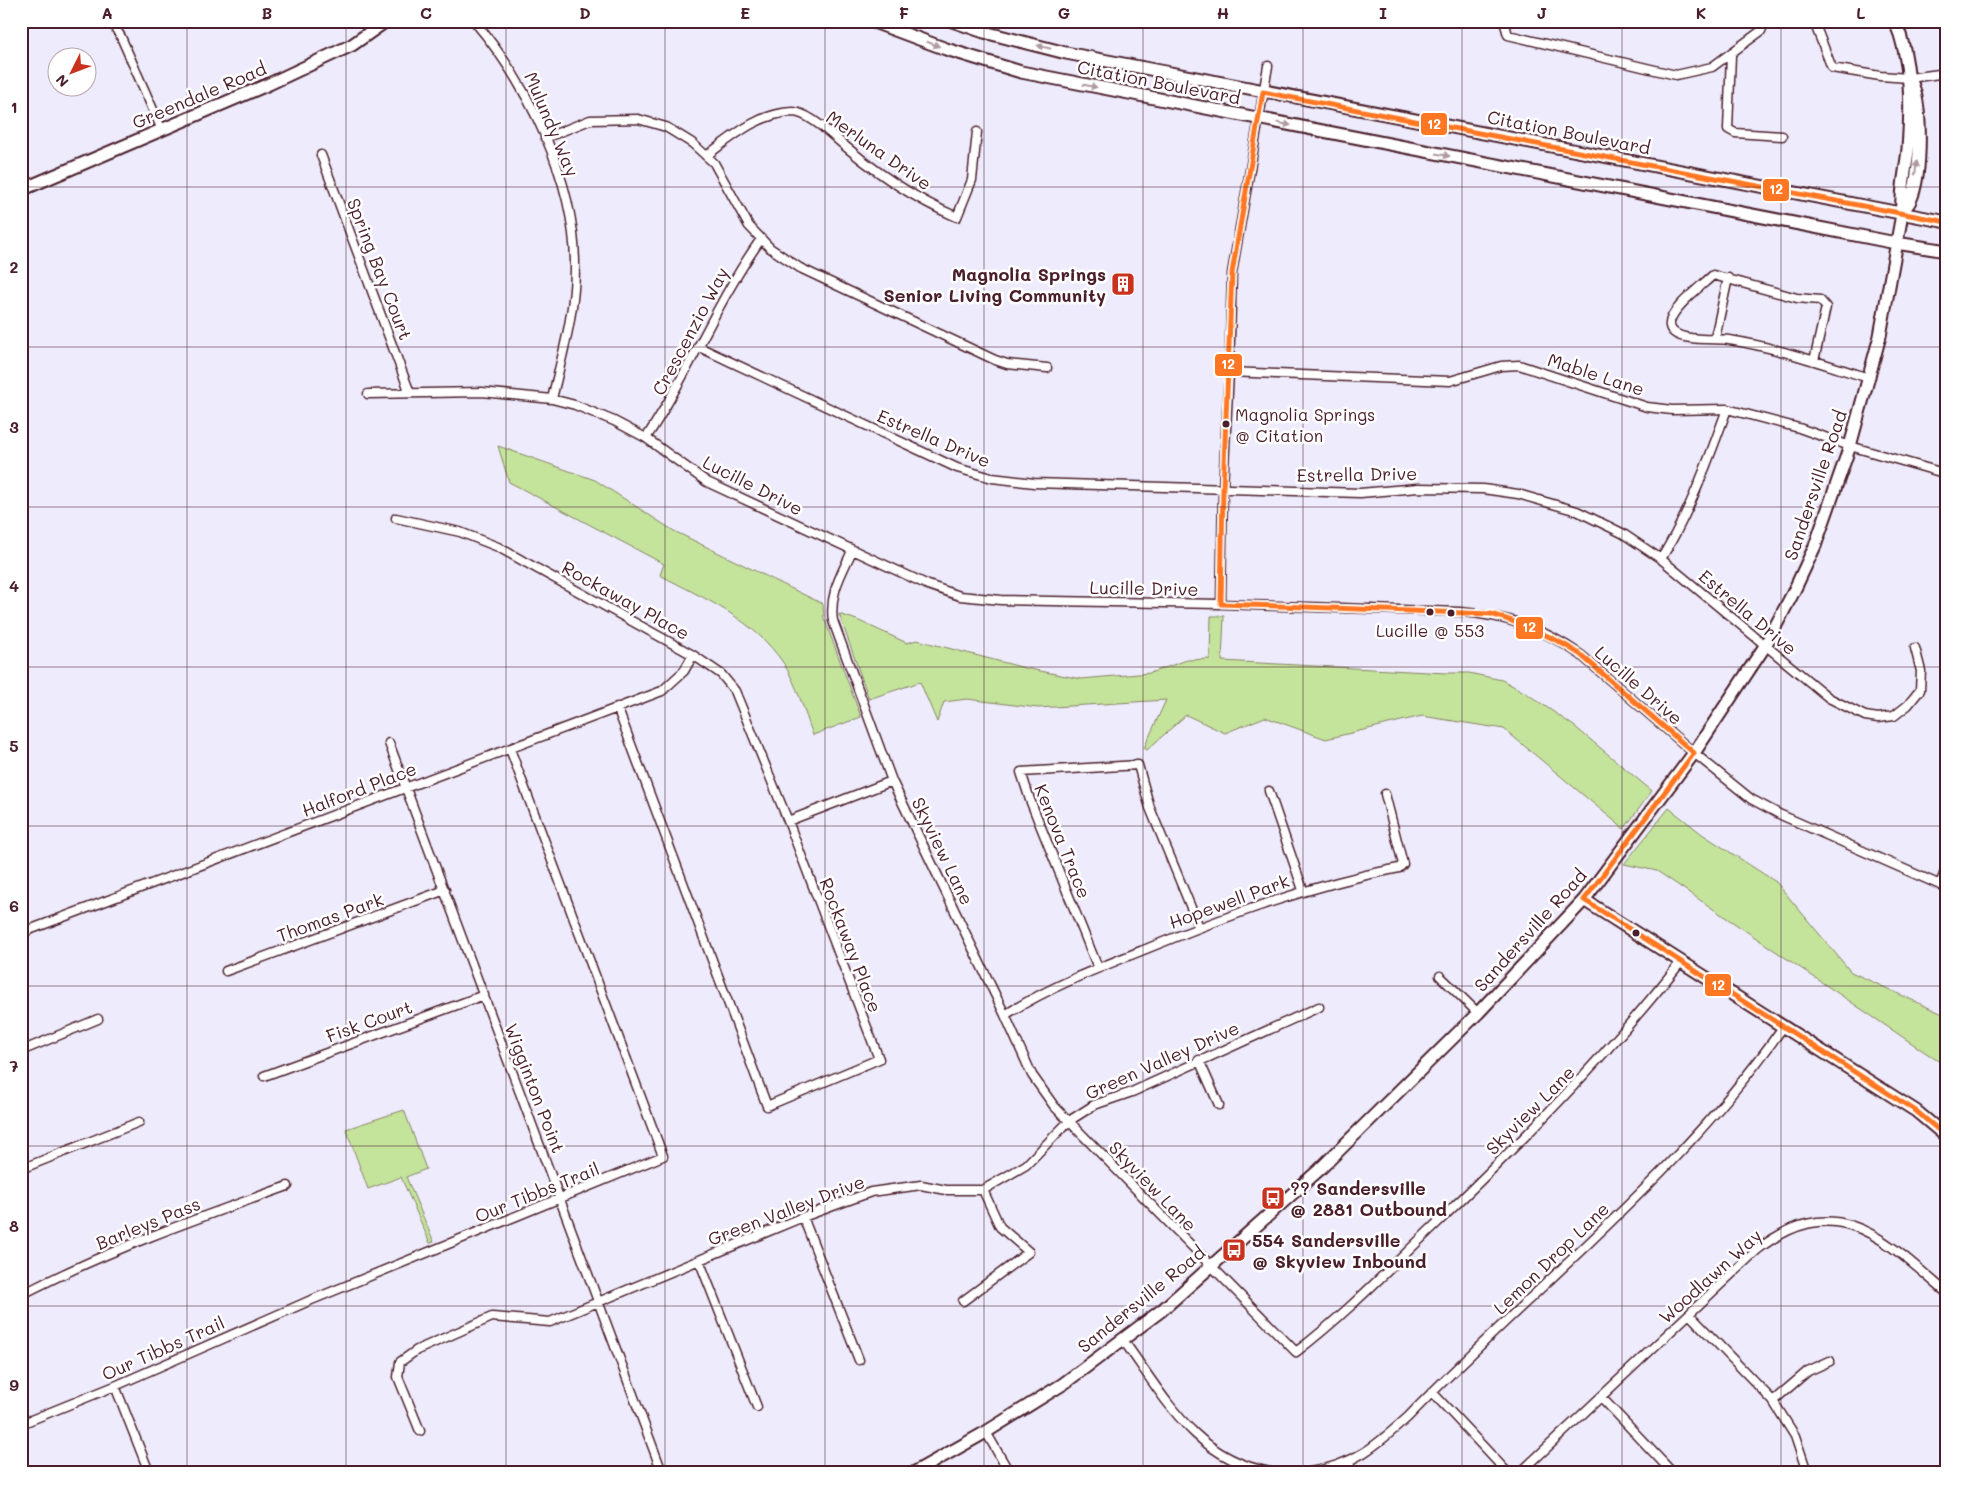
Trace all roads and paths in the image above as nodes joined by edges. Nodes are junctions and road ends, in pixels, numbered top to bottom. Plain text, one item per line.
1 (111, 21) edge
2 (386, 21) edge
3 (474, 21) edge
4 (871, 21) edge
5 (952, 21) edge
6 (1504, 21) edge
7 (1765, 21) edge
8 (1812, 21) edge
9 (1894, 21) edge
10 (1731, 54) junction
11 (1268, 66) dead end
12 (1947, 73) edge
13 (1909, 78) junction
14 (1263, 92) junction
15 (1259, 119) junction
16 (162, 130) junction
17 (977, 132) dead end
18 (1782, 136) dead end
19 (545, 138) junction
20 (321, 155) dead end
21 (706, 156) junction
22 (21, 190) edge
23 (1902, 214) junction
24 (1947, 222) edge
25 (761, 239) junction
26 (1896, 243) junction
27 (1947, 251) edge
28 (1728, 278) junction
29 (1715, 338) junction
30 (699, 346) junction
31 (1814, 361) junction
32 (1047, 368) dead end
33 (1229, 372) junction
34 (1869, 378) junction
35 (410, 393) junction
36 (368, 394) dead end
37 (552, 399) junction
38 (1727, 409) junction
39 (646, 438) junction
40 (1850, 446) junction
41 (1947, 474) edge
42 (1222, 488) junction
43 (396, 518) dead end
44 (852, 551) junction
45 (1661, 559) junction
46 (1221, 604) junction
47 (1765, 646) junction
48 (1915, 648) dead end
49 (694, 655) junction
50 (618, 707) junction
51 (390, 743) dead end
52 (510, 749) junction
53 (1694, 753) junction
54 (892, 781) junction
55 (406, 786) junction
56 (1269, 791) dead end
57 (1385, 794) dead end
58 (788, 821) junction
59 (1947, 866) edge
60 (1943, 886) edge
61 (444, 890) junction
62 (1303, 890) junction
63 (1584, 900) junction
64 (1199, 928) junction
65 (21, 933) edge
66 (1680, 963) junction
67 (1098, 968) junction
68 (226, 971) dead end
69 (1440, 976) dead end
70 (484, 995) junction
71 (1319, 1007) dead end
72 (1478, 1013) junction
73 (1005, 1014) junction
74 (98, 1019) dead end
75 (1783, 1027) junction
76 (21, 1050) edge
77 (1199, 1060) junction
78 (264, 1076) dead end
79 (1219, 1105) dead end
80 (1069, 1121) junction
81 (139, 1122) dead end
82 (1947, 1137) edge
83 (21, 1169) edge
84 (288, 1186) dead end
85 (983, 1190) junction
86 (560, 1199) junction
87 (804, 1216) junction
88 (699, 1260) junction
89 (1210, 1266) junction
90 (1947, 1293) edge
91 (21, 1295) edge
92 (964, 1301) dead end
93 (599, 1302) junction
94 (1689, 1314) junction
95 (1123, 1340) junction
96 (860, 1360) dead end
97 (1830, 1361) dead end
98 (115, 1386) junction
99 (1432, 1392) junction
100 (1602, 1398) junction
101 (1773, 1401) junction
102 (757, 1407) dead end
103 (21, 1424) edge
104 (420, 1431) dead end
105 (986, 1432) junction
106 (1348, 1462) junction
107 (1245, 1469) edge
108 (149, 1472) edge
109 (662, 1472) edge
110 (915, 1472) edge
111 (1009, 1472) edge
112 (1270, 1472) edge
113 (1310, 1472) edge
114 (1352, 1472) edge
115 (1507, 1472) edge
116 (1521, 1472) edge
117 (1672, 1472) edge
118 (1807, 1472) edge

1 - 16 street
2 - 16 street, Greendale Road
3 - 19 street, Mulundy Way
4 -> 15 street, Citation Boulevard
14 -> 5 street, Citation Boulevard
6 - 10 street
7 - 10 street
8 - 13 street
9 - 13 street, Sandersville Road
10 - 18 street
11 - 14 street
12 - 13 street
13 - 23 street, Sandersville Road
14 - 15 street
14 - 23 street, Citation Boulevard
15 -> 26 street, Citation Boulevard
15 - 33 street
16 - 22 street, Greendale Road
17 - 21 street, Merluna Drive
19 - 21 street
19 - 37 street, Mulundy Way
20 - 35 street, Spring Bay Court
21 - 25 street
23 - 24 street, Citation Boulevard
23 - 26 street, Sandersville Road
25 - 30 street, Crescenzio Way
25 - 32 street
26 - 27 street, Citation Boulevard
26 - 34 street, Sandersville Road
28 - 29 street
28 - 29 street
28 - 31 street
29 - 31 street
30 - 39 street, Crescenzio Way
30 - 42 street, Estrella Drive
31 - 34 street
33 - 38 street, Mable Lane
33 - 42 street
34 - 40 street, Sandersville Road
35 - 36 street, Lucille Drive
35 - 37 street, Lucille Drive
37 - 39 street, Lucille Drive
38 - 40 street, Mable Lane
38 - 45 street
39 - 44 street, Lucille Drive
40 - 41 street, Mable Lane
40 - 47 street, Sandersville Road
42 - 45 street, Estrella Drive
42 - 46 street
43 - 49 street, Rockaway Place
44 - 46 street, Lucille Drive
44 - 54 street, Skyview Lane
45 - 47 street, Estrella Drive
46 - 53 street, Lucille Drive
47 - 48 street, Estrella Drive
47 - 53 street, Sandersville Road
49 - 50 street, Halford Place
49 - 58 street, Rockaway Place
50 - 52 street, Halford Place
50 - 58 street, Rockaway Place
51 - 55 street, Wigginton Point
52 - 55 street, Halford Place
52 - 86 street, Our Tibbs Trail
53 - 60 street, Lucille Drive
53 - 63 street, Sandersville Road
54 - 58 street
54 - 73 street, Skyview Lane
55 - 61 street, Wigginton Point
55 - 65 street, Halford Place
56 - 62 street
57 - 62 street, Hopewell Park
59 - 60 street
61 - 68 street, Thomas Park
61 - 70 street, Wigginton Point
62 - 64 street, Hopewell Park
63 - 66 street
63 - 72 street, Sandersville Road
64 - 67 street, Hopewell Park
64 - 67 street, Kenova Trace
66 - 75 street
66 - 89 street, Skyview Lane
67 - 73 street, Hopewell Park
69 - 72 street
70 - 78 street, Fisk Court
70 - 86 street, Wigginton Point
71 - 77 street, Green Valley Drive
72 - 89 street, Sandersville Road
73 - 80 street, Skyview Lane
74 - 76 street
75 - 82 street
75 - 99 street, Lemon Drop Lane
77 - 79 street
77 - 80 street, Green Valley Drive
80 - 85 street, Green Valley Drive
80 - 89 street, Skyview Lane
81 - 83 street
84 - 91 street, Barleys Pass
85 - 87 street, Green Valley Drive
85 - 92 street
86 - 93 street, Wigginton Point
86 - 98 street, Our Tibbs Trail
87 - 88 street, Green Valley Drive
87 - 96 street
88 - 93 street, Green Valley Drive
88 - 102 street
89 - 95 street, Sandersville Road
90 - 94 street, Woodlawn Way
93 - 104 street, Green Valley Drive
93 - 109 street, Wigginton Point
94 - 100 street, Woodlawn Way
94 - 101 street
95 - 105 street, Sandersville Road
95 - 107 street
97 - 101 street
98 - 103 street, Our Tibbs Trail
98 - 108 street
99 - 106 street, Lemon Drop Lane
99 - 115 street
100 - 116 street, Woodlawn Way
100 - 117 street
101 - 118 street
105 - 110 street, Sandersville Road
105 - 111 street
106 - 113 street, Lemon Drop Lane
106 - 114 street
107 - 112 street

